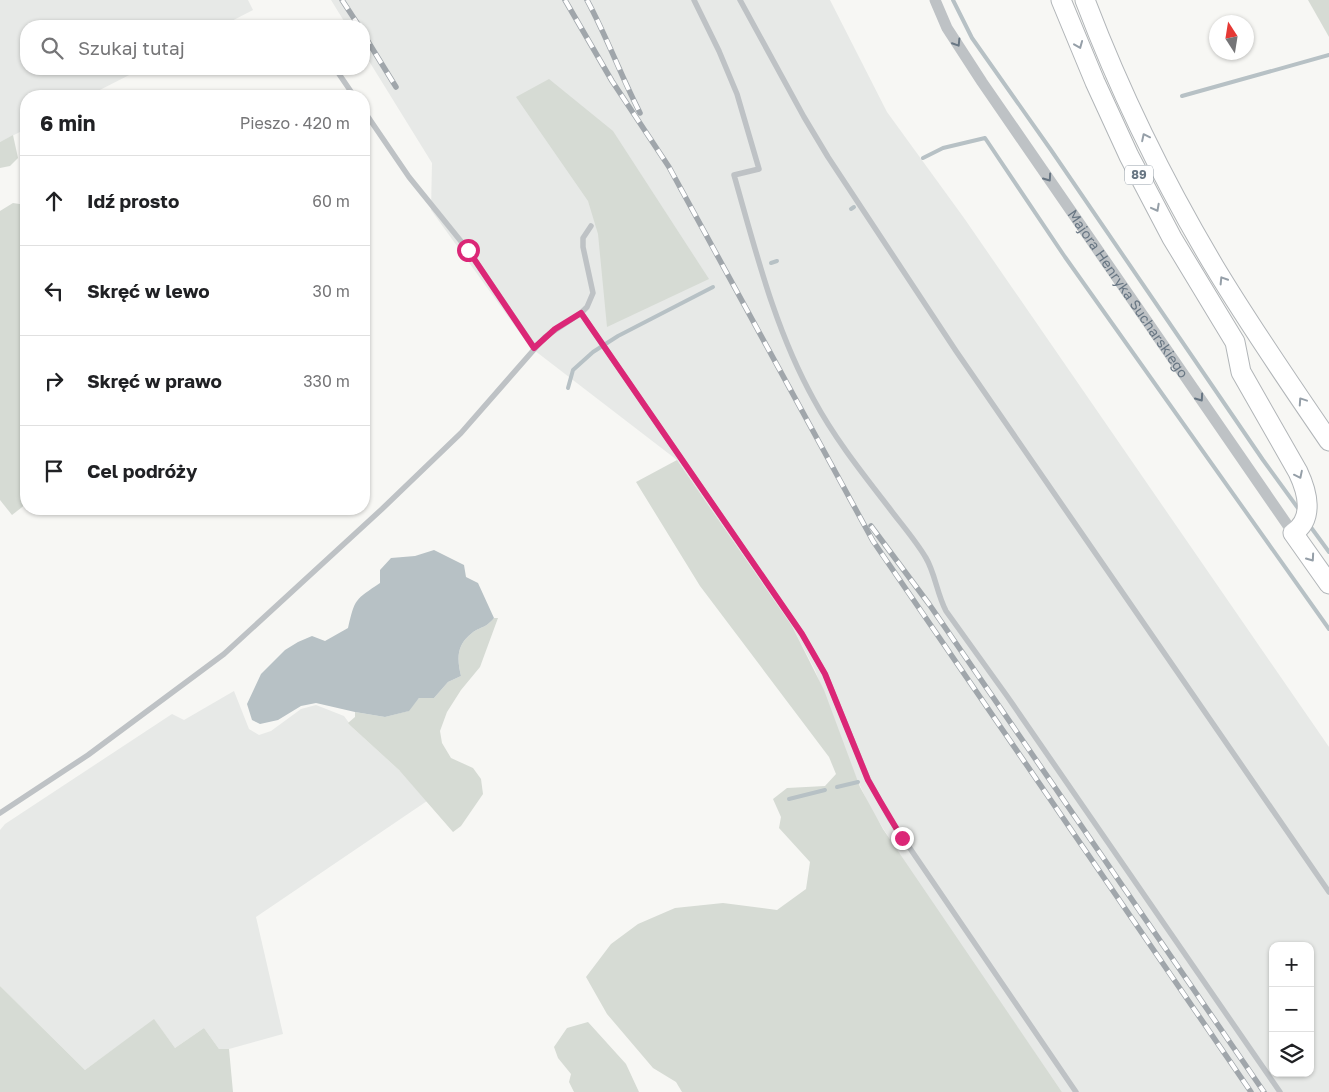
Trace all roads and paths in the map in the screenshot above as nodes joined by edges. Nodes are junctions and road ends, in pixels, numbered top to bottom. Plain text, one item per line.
1 (694, 0) edge
2 (740, 0) edge
3 (935, 0) edge
4 (1061, 0) edge
5 (1085, 0) edge
6 (340, 75) edge
7 (350, 90) edge
8 (370, 120) edge
9 (590, 226) dead end
10 (581, 313) junction
11 (534, 348) junction
12 (1329, 441) edge
13 (1293, 532) junction
14 (1329, 584) edge
15 (0, 812) edge
16 (1329, 892) edge
17 (1076, 1092) edge
18 (1280, 1092) edge

1 - 18 lane
2 - 16 lane
3 -> 13 street, Majora Henryka Sucharskiego
4 -> 13 highway, 89
12 -> 5 highway, 89
6 - 7 lane
8 - 11 lane
9 - 10 lane
10 - 11 lane
10 - 17 lane
11 - 15 lane
13 -> 14 highway, Majora Henryka Sucharskiego

